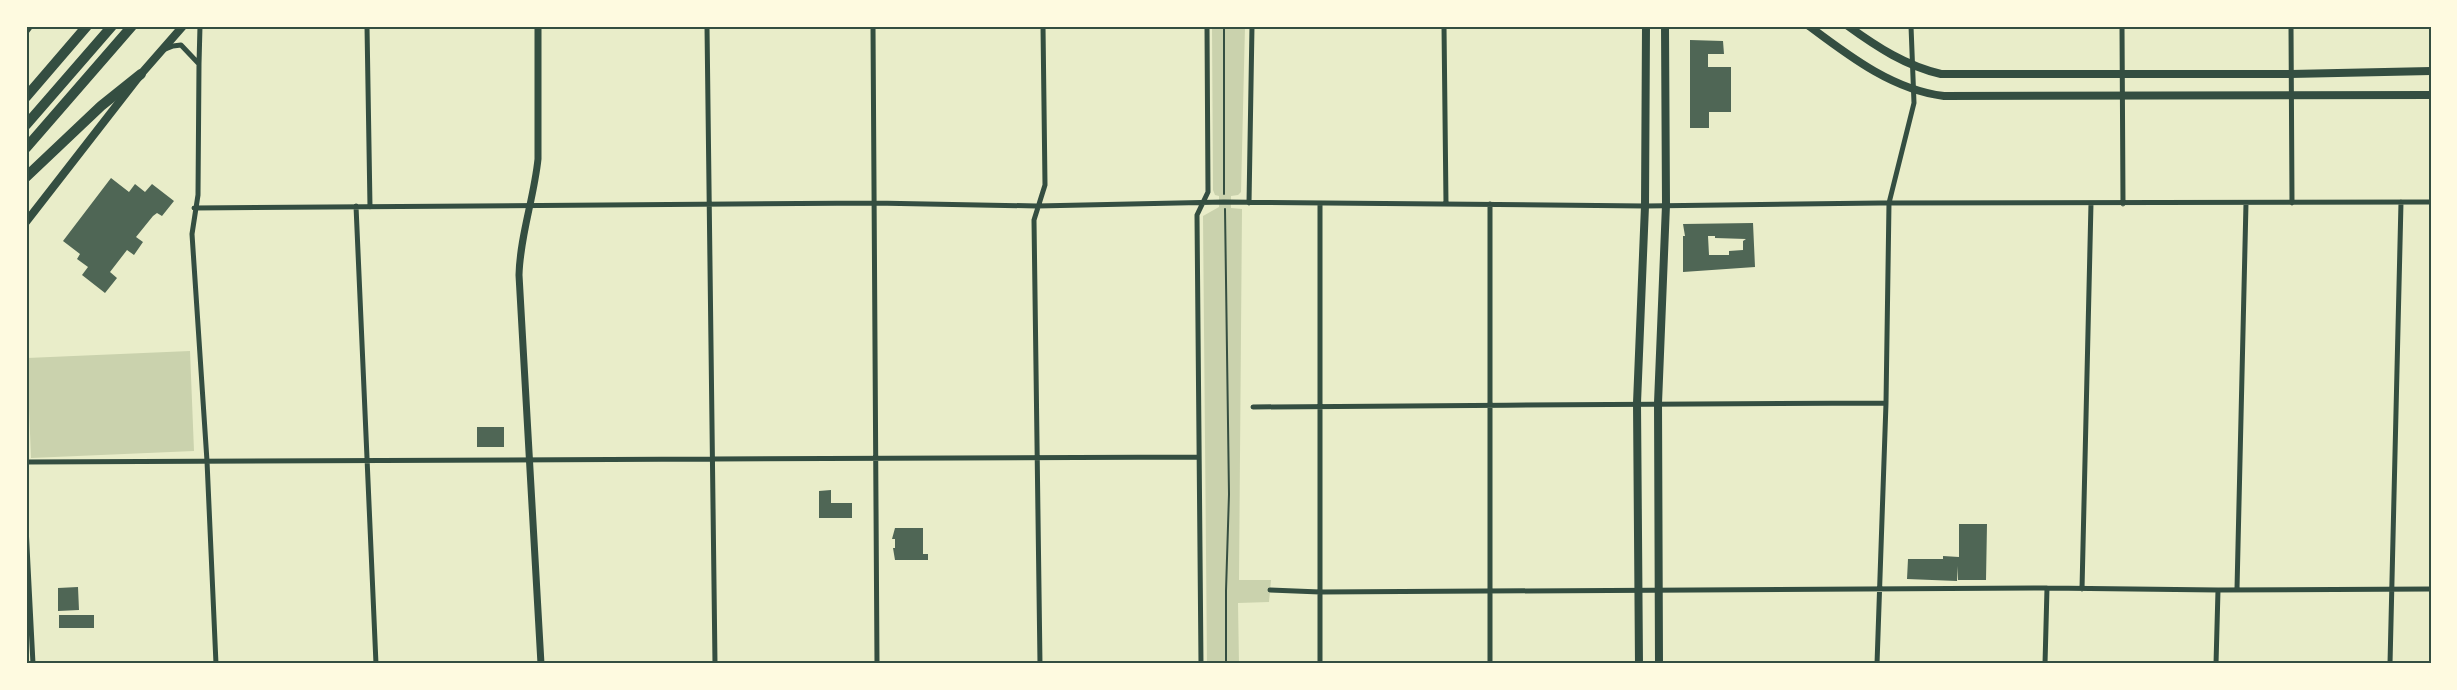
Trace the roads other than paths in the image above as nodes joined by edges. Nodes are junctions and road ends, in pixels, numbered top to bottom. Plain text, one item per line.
1 (87, 26) edge
2 (106, 26) edge
3 (112, 26) edge
4 (132, 26) edge
5 (183, 26) edge
6 (200, 26) edge
7 (367, 26) edge
8 (538, 26) edge
9 (707, 26) edge
10 (873, 26) edge
11 (1043, 26) edge
12 (1207, 26) edge
13 (1252, 26) edge
14 (1444, 26) edge
15 (1646, 26) edge
16 (1665, 26) edge
17 (1809, 26) edge
18 (1848, 26) edge
19 (1911, 26) edge
20 (2122, 26) edge
21 (2291, 26) edge
22 (163, 50) junction
23 (199, 64) junction
24 (1912, 65) junction
25 (2431, 71) edge
26 (2123, 73) junction
27 (142, 74) junction
28 (2291, 74) junction
29 (1914, 90) junction
30 (2431, 95) edge
31 (2123, 96) junction
32 (2291, 96) junction
33 (26, 97) edge
34 (26, 118) edge
35 (26, 125) edge
36 (26, 148) edge
37 (26, 177) edge
38 (2401, 202) junction
39 (2431, 202) edge
40 (1203, 203) junction
41 (1249, 203) junction
42 (1889, 203) junction
43 (2091, 203) junction
44 (2246, 203) junction
45 (2292, 203) junction
46 (709, 204) junction
47 (874, 204) junction
48 (1320, 204) junction
49 (1446, 204) junction
50 (1490, 204) junction
51 (2123, 204) junction
52 (356, 206) junction
53 (530, 206) junction
54 (1037, 206) junction
55 (1645, 206) junction
56 (1666, 206) junction
57 (370, 207) junction
58 (194, 208) junction
59 (26, 222) edge
60 (1637, 403) junction
61 (1658, 403) junction
62 (1886, 404) junction
63 (1319, 406) junction
64 (1490, 406) junction
65 (1254, 407) dead end
66 (1037, 457) junction
67 (1199, 458) junction
68 (874, 459) junction
69 (530, 460) junction
70 (712, 460) junction
71 (207, 461) junction
72 (368, 461) junction
73 (26, 462) edge
74 (26, 527) edge
75 (2046, 588) junction
76 (1659, 589) junction
77 (1879, 589) junction
78 (2237, 589) junction
79 (2392, 589) junction
80 (2431, 589) edge
81 (1270, 590) dead end
82 (1638, 590) junction
83 (2082, 590) junction
84 (2218, 590) junction
85 (1491, 591) junction
86 (1320, 592) junction
87 (33, 664) edge
88 (216, 664) edge
89 (376, 664) edge
90 (541, 664) edge
91 (715, 664) edge
92 (877, 664) edge
93 (1040, 664) edge
94 (1202, 664) edge
95 (1320, 664) edge
96 (1490, 664) edge
97 (1639, 664) edge
98 (1660, 664) edge
99 (1877, 664) edge
100 (2045, 664) edge
101 (2216, 664) edge
102 (2390, 664) edge

1 - 33 highway
2 - 34 highway
3 - 35 highway
4 - 36 highway
5 - 22 main road
6 - 23 street
7 - 57 street
8 - 53 street
9 - 46 street
10 - 47 street
11 - 54 street
12 - 40 street
13 - 41 street
14 - 49 street
15 - 55 main road
16 - 56 main road
17 - 29 main road
18 - 24 main road
19 - 24 street
20 - 26 street
21 - 28 street
22 - 23 street
22 - 27 main road
23 - 58 street
24 - 26 main road
24 - 29 street
25 - 28 main road
26 - 28 main road
26 - 31 street
27 - 37 highway
27 - 59 main road
28 - 32 street
29 - 31 main road
29 - 42 street
30 - 32 main road
31 - 32 main road
31 - 51 street
32 - 45 street
38 - 39 street
38 - 45 street
38 - 79 street
40 - 41 street
40 - 54 street
40 - 67 street
41 - 48 street
42 - 43 street
42 - 56 street
42 - 62 street
43 - 51 street
43 - 83 street
44 - 45 street
44 - 51 street
44 - 78 street
46 - 47 street
46 - 53 street
46 - 70 street
47 - 54 street
47 - 68 street
48 - 49 street
48 - 63 street
49 - 50 street
50 - 55 street
50 - 64 street
52 - 57 street
52 - 58 street
52 - 72 street
53 - 57 street
53 - 69 street
54 - 66 street
55 - 56 street
55 - 60 main road
56 - 61 main road
58 - 71 street
60 - 61 street
60 - 64 street
60 - 82 main road
61 - 62 street
61 - 76 main road
62 - 77 street
63 - 64 street
63 - 65 street
63 - 86 street
64 - 85 street
66 - 67 street
66 - 68 street
66 - 93 street
67 - 94 street
68 - 70 street
68 - 92 street
69 - 70 street
69 - 72 street
69 - 90 street
70 - 91 street
71 - 72 street
71 - 73 street
71 - 88 street
72 - 89 street
74 - 87 street
75 - 77 street
75 - 83 street
75 - 100 street
76 - 77 street
76 - 82 street
76 - 98 main road
77 - 99 street
78 - 79 street
78 - 84 street
79 - 80 street
79 - 102 street
81 - 86 street
82 - 85 street
82 - 97 main road
83 - 84 street
84 - 101 street
85 - 86 street
85 - 96 street
86 - 95 street

